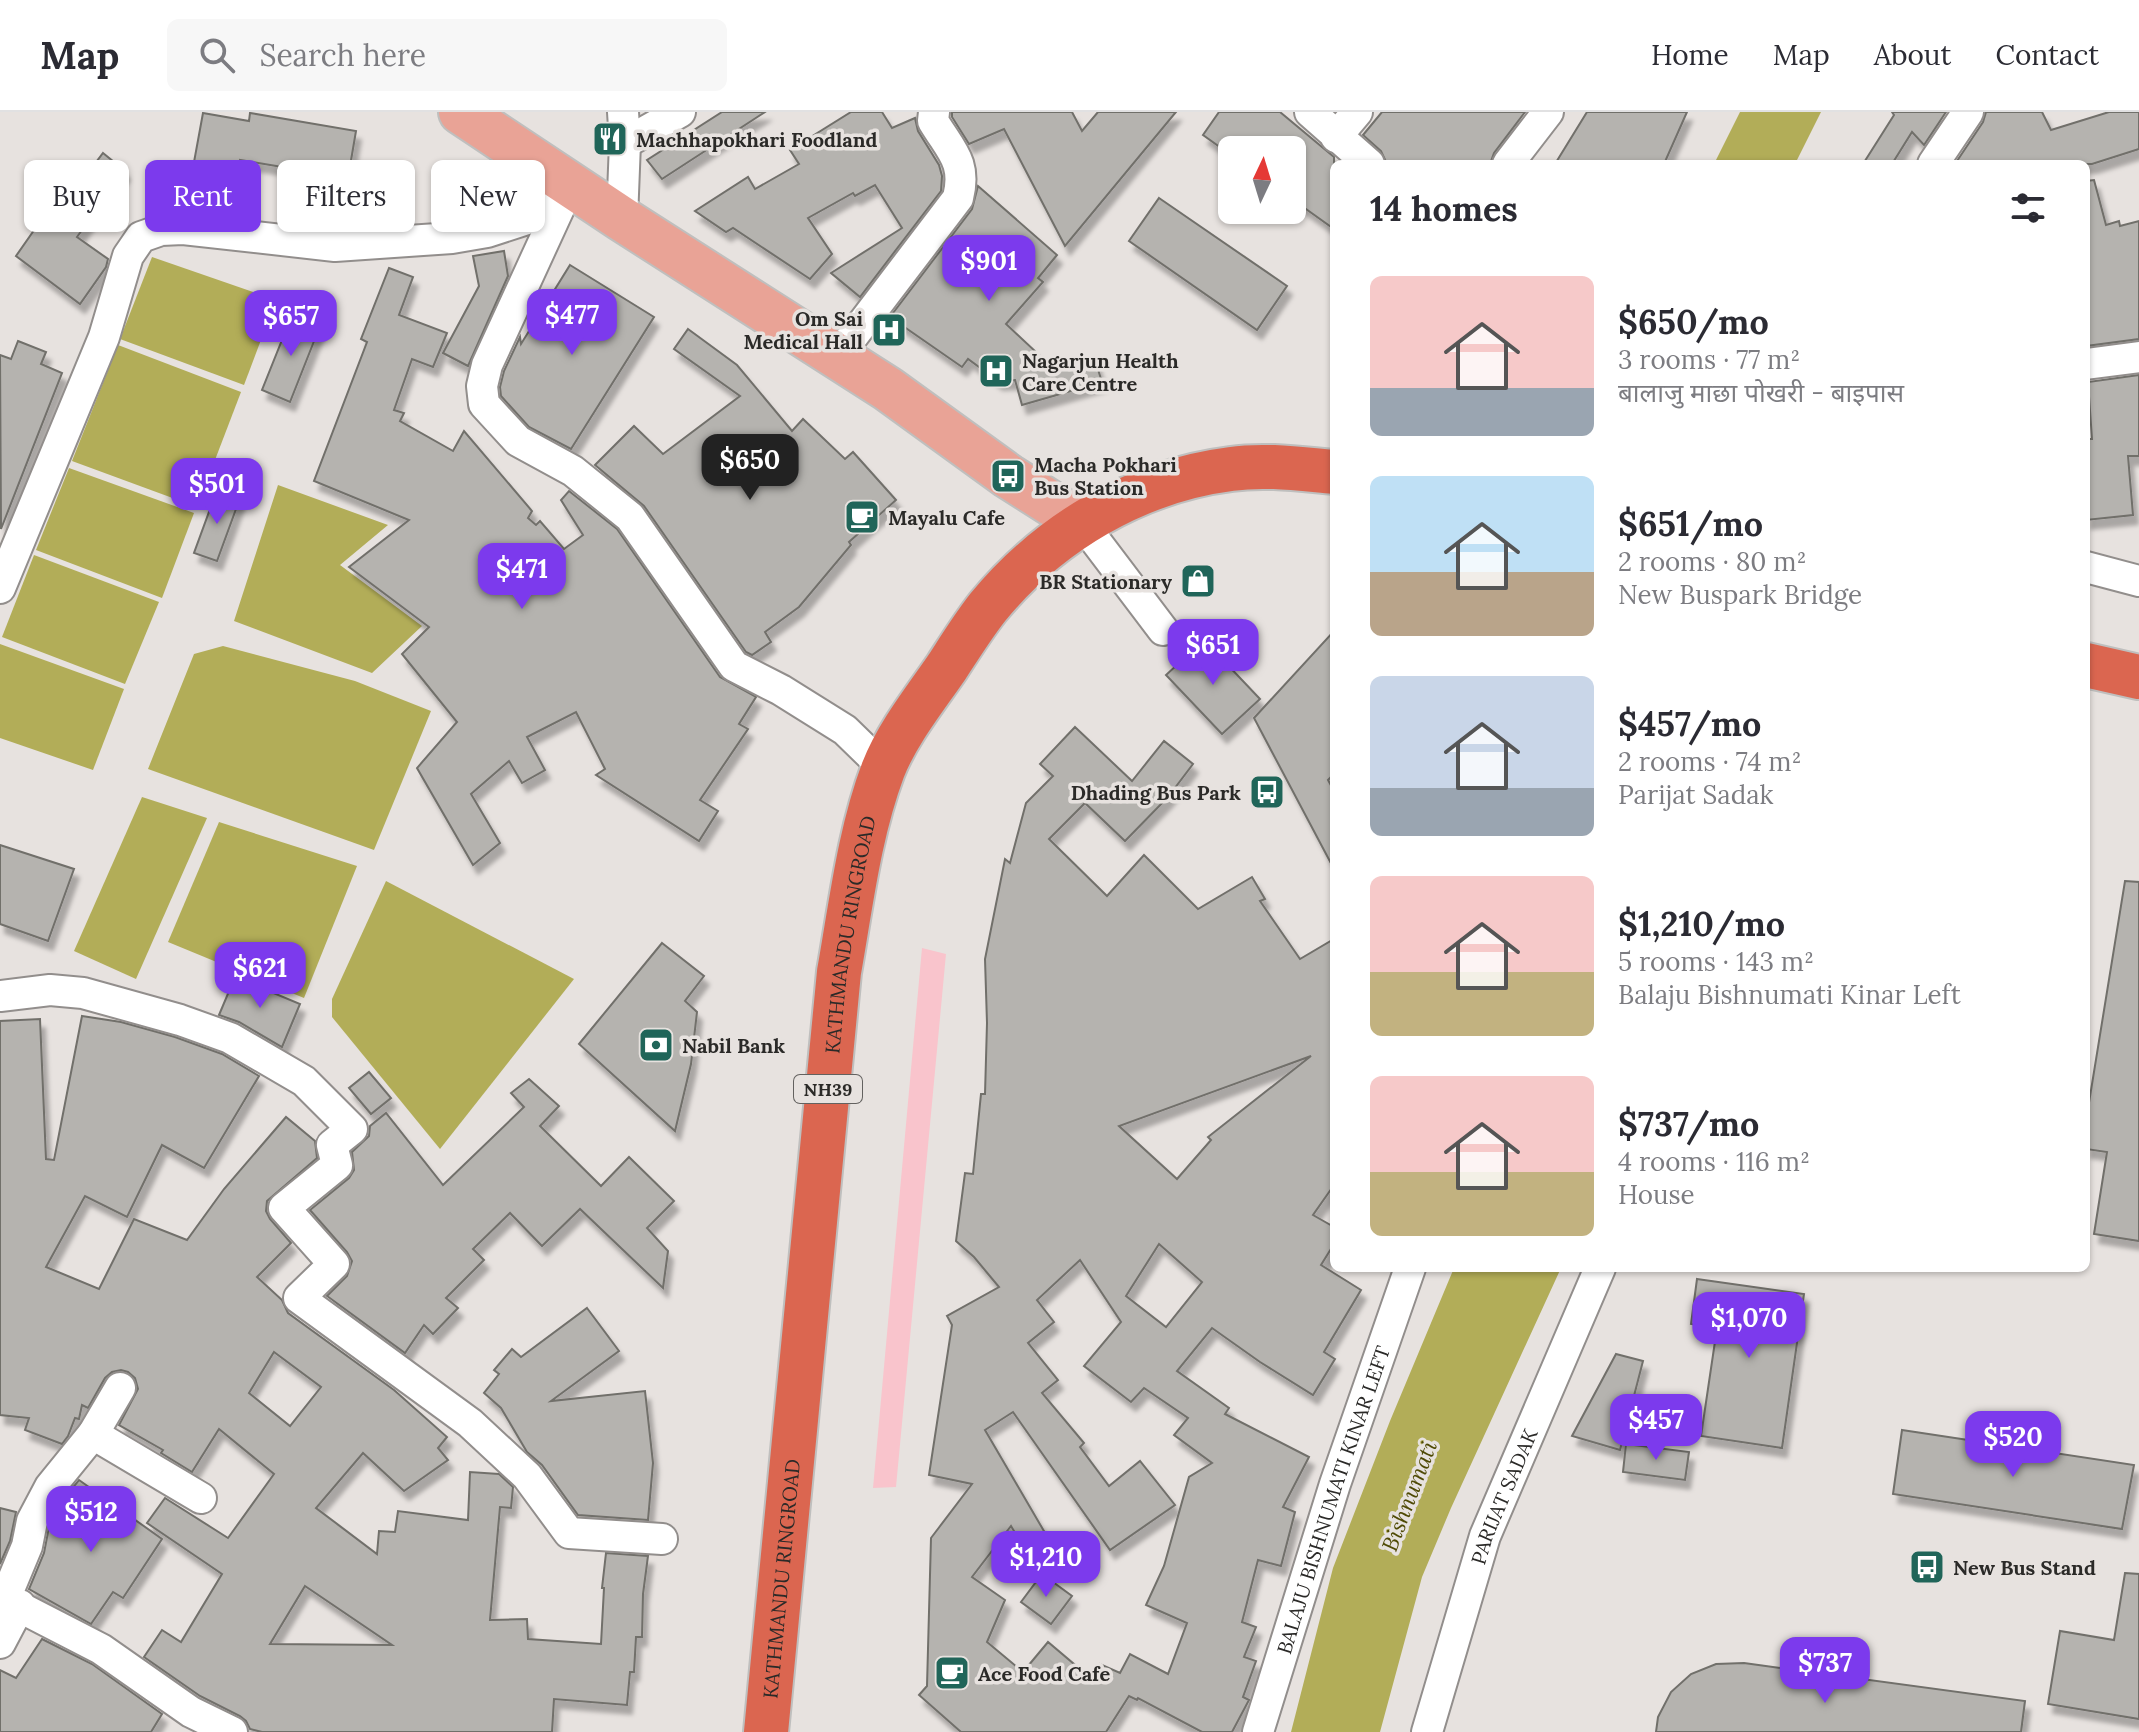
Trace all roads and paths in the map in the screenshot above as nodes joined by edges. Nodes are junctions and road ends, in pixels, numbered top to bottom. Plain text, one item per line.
1 (461, 112) edge
2 (623, 112) edge
3 (680, 112) edge
4 (934, 112) edge
5 (1310, 112) edge
6 (1357, 112) edge
7 (1548, 112) edge
8 (1968, 112) edge
9 (1336, 137) junction
10 (625, 143) junction
11 (1364, 160) edge
12 (1511, 160) edge
13 (1936, 160) edge
14 (570, 185) junction
15 (622, 219) junction
16 (837, 357) junction
17 (2139, 357) edge
18 (2090, 363) edge
19 (1330, 472) edge
20 (1082, 523) junction
21 (2090, 568) edge
22 (2139, 581) edge
23 (0, 588) edge
24 (1163, 630) dead end
25 (2090, 666) edge
26 (2139, 677) edge
27 (884, 768) junction
28 (0, 996) edge
29 (1409, 1272) edge
30 (1598, 1272) edge
31 (120, 1388) dead end
32 (93, 1434) junction
33 (201, 1498) dead end
34 (662, 1539) dead end
35 (8, 1600) edge
36 (0, 1643) edge
37 (232, 1732) edge
38 (766, 1732) edge
39 (1258, 1732) edge
40 (1427, 1732) edge

1 - 14 main road
2 - 10 street
3 - 10 street
4 - 16 street
5 - 9 street
6 - 9 street
7 - 12 street
8 - 13 street
9 - 11 street
10 - 15 street
14 - 15 main road
14 - 23 street
14 - 27 street
15 - 16 main road
16 - 20 main road
17 - 18 street
19 - 20 highway, KATHMANDU RINGROAD / NH39
20 - 24 street
20 - 27 highway, KATHMANDU RINGROAD / NH39
21 - 22 street
25 - 26 highway
27 - 38 highway, KATHMANDU RINGROAD / NH39
28 - 34 street
29 - 39 street, BALAJU BISHNUMATI KINAR LEFT
30 - 40 street, PARIJAT SADAK
31 - 32 street
32 - 33 street
32 - 35 street
35 - 36 street
35 - 37 street

